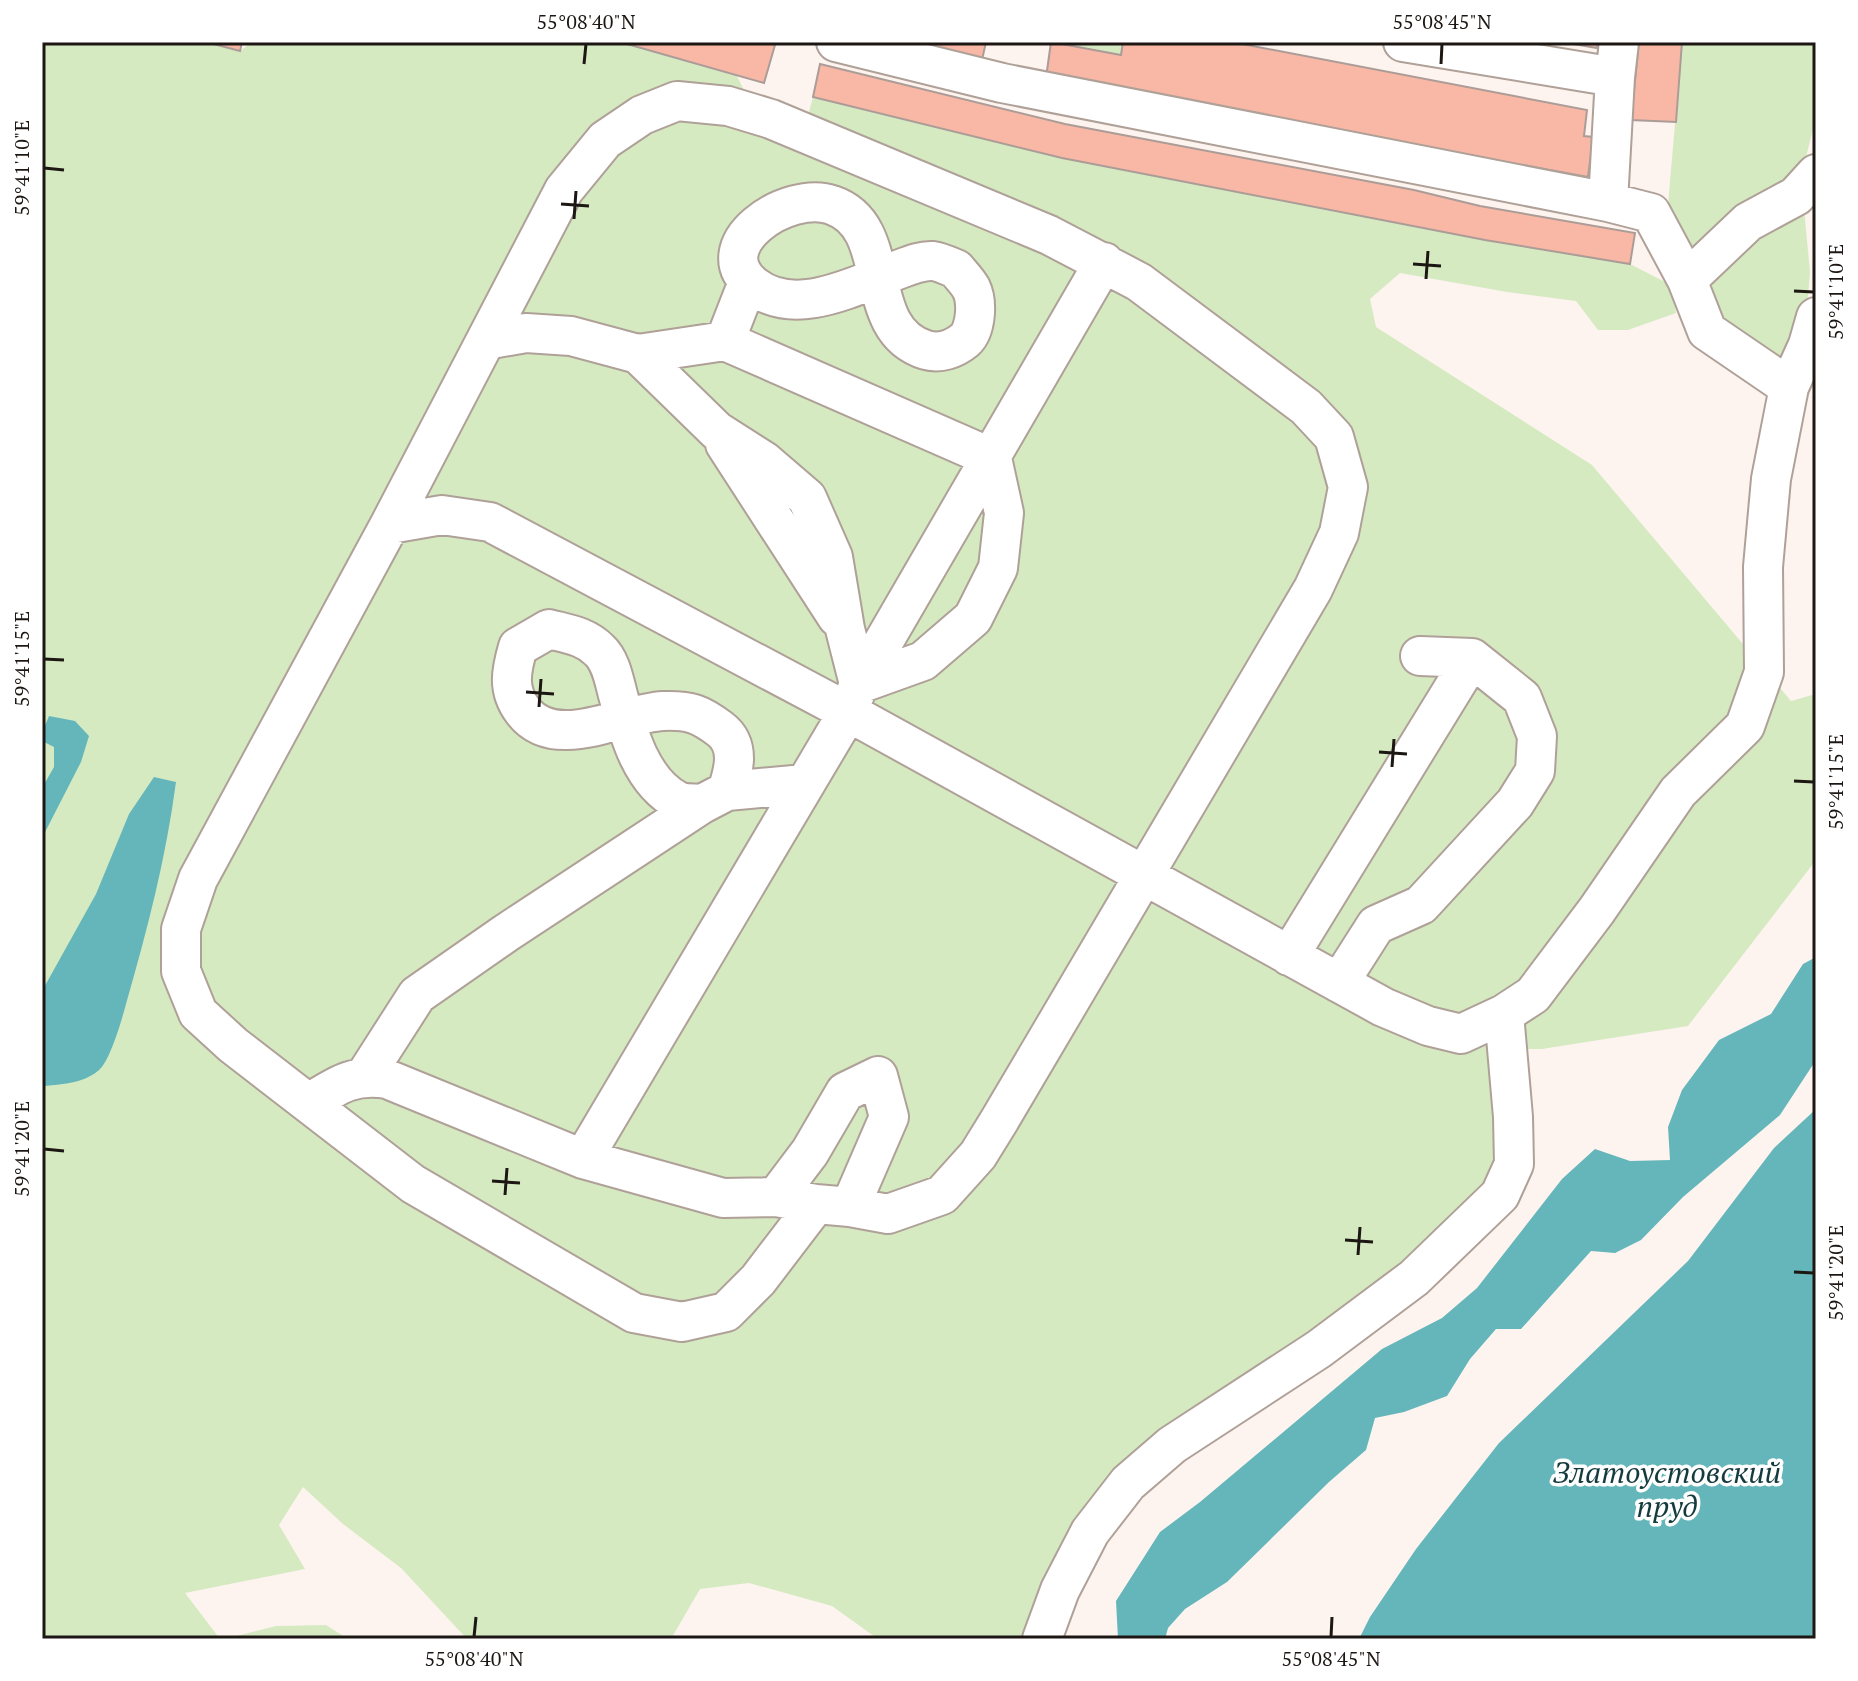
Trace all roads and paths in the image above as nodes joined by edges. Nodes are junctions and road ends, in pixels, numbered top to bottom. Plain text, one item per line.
1 (836, 42) edge
2 (1403, 42) edge
3 (1617, 60) edge
4 (1816, 174) edge
5 (1608, 202) junction
6 (1104, 262) junction
7 (1687, 280) junction
8 (748, 282) junction
9 (1816, 317) edge
10 (486, 340) junction
11 (725, 341) junction
12 (638, 354) junction
13 (1789, 387) junction
14 (992, 458) junction
15 (390, 524) junction
16 (1420, 656) dead end
17 (1472, 658) junction
18 (853, 698) junction
19 (805, 784) junction
20 (714, 797) junction
21 (1142, 875) junction
22 (1329, 892) junction
23 (1376, 925) junction
24 (1289, 956) junction
25 (1339, 983) junction
26 (1504, 1014) junction
27 (365, 1076) junction
28 (309, 1103) junction
29 (583, 1159) junction
30 (776, 1197) junction
31 (833, 1206) junction
32 (1042, 1639) edge

1 - 5 lane
2 - 3 lane
3 - 5 lane
4 - 7 lane
5 - 7 lane
6 - 10 lane
6 - 14 lane
6 - 21 lane
7 - 13 lane
8 - 8 lane
8 - 11 lane
9 - 13 lane
10 - 12 lane
10 - 15 lane
11 - 12 lane
11 - 14 lane
12 - 18 lane
13 - 26 lane
14 - 18 lane
14 - 18 lane
15 - 18 lane
15 - 28 lane
16 - 17 lane
17 - 22 lane
17 - 23 lane
18 - 19 lane
18 - 21 lane
19 - 20 lane
19 - 29 lane
20 - 20 lane
20 - 27 lane
21 - 24 lane
21 - 31 lane
22 - 23 lane
22 - 24 lane
23 - 25 lane
24 - 25 lane
25 - 26 lane
26 - 32 lane
27 - 28 lane
27 - 29 lane
28 - 31 lane
29 - 30 lane
30 - 31 lane
30 - 31 lane

